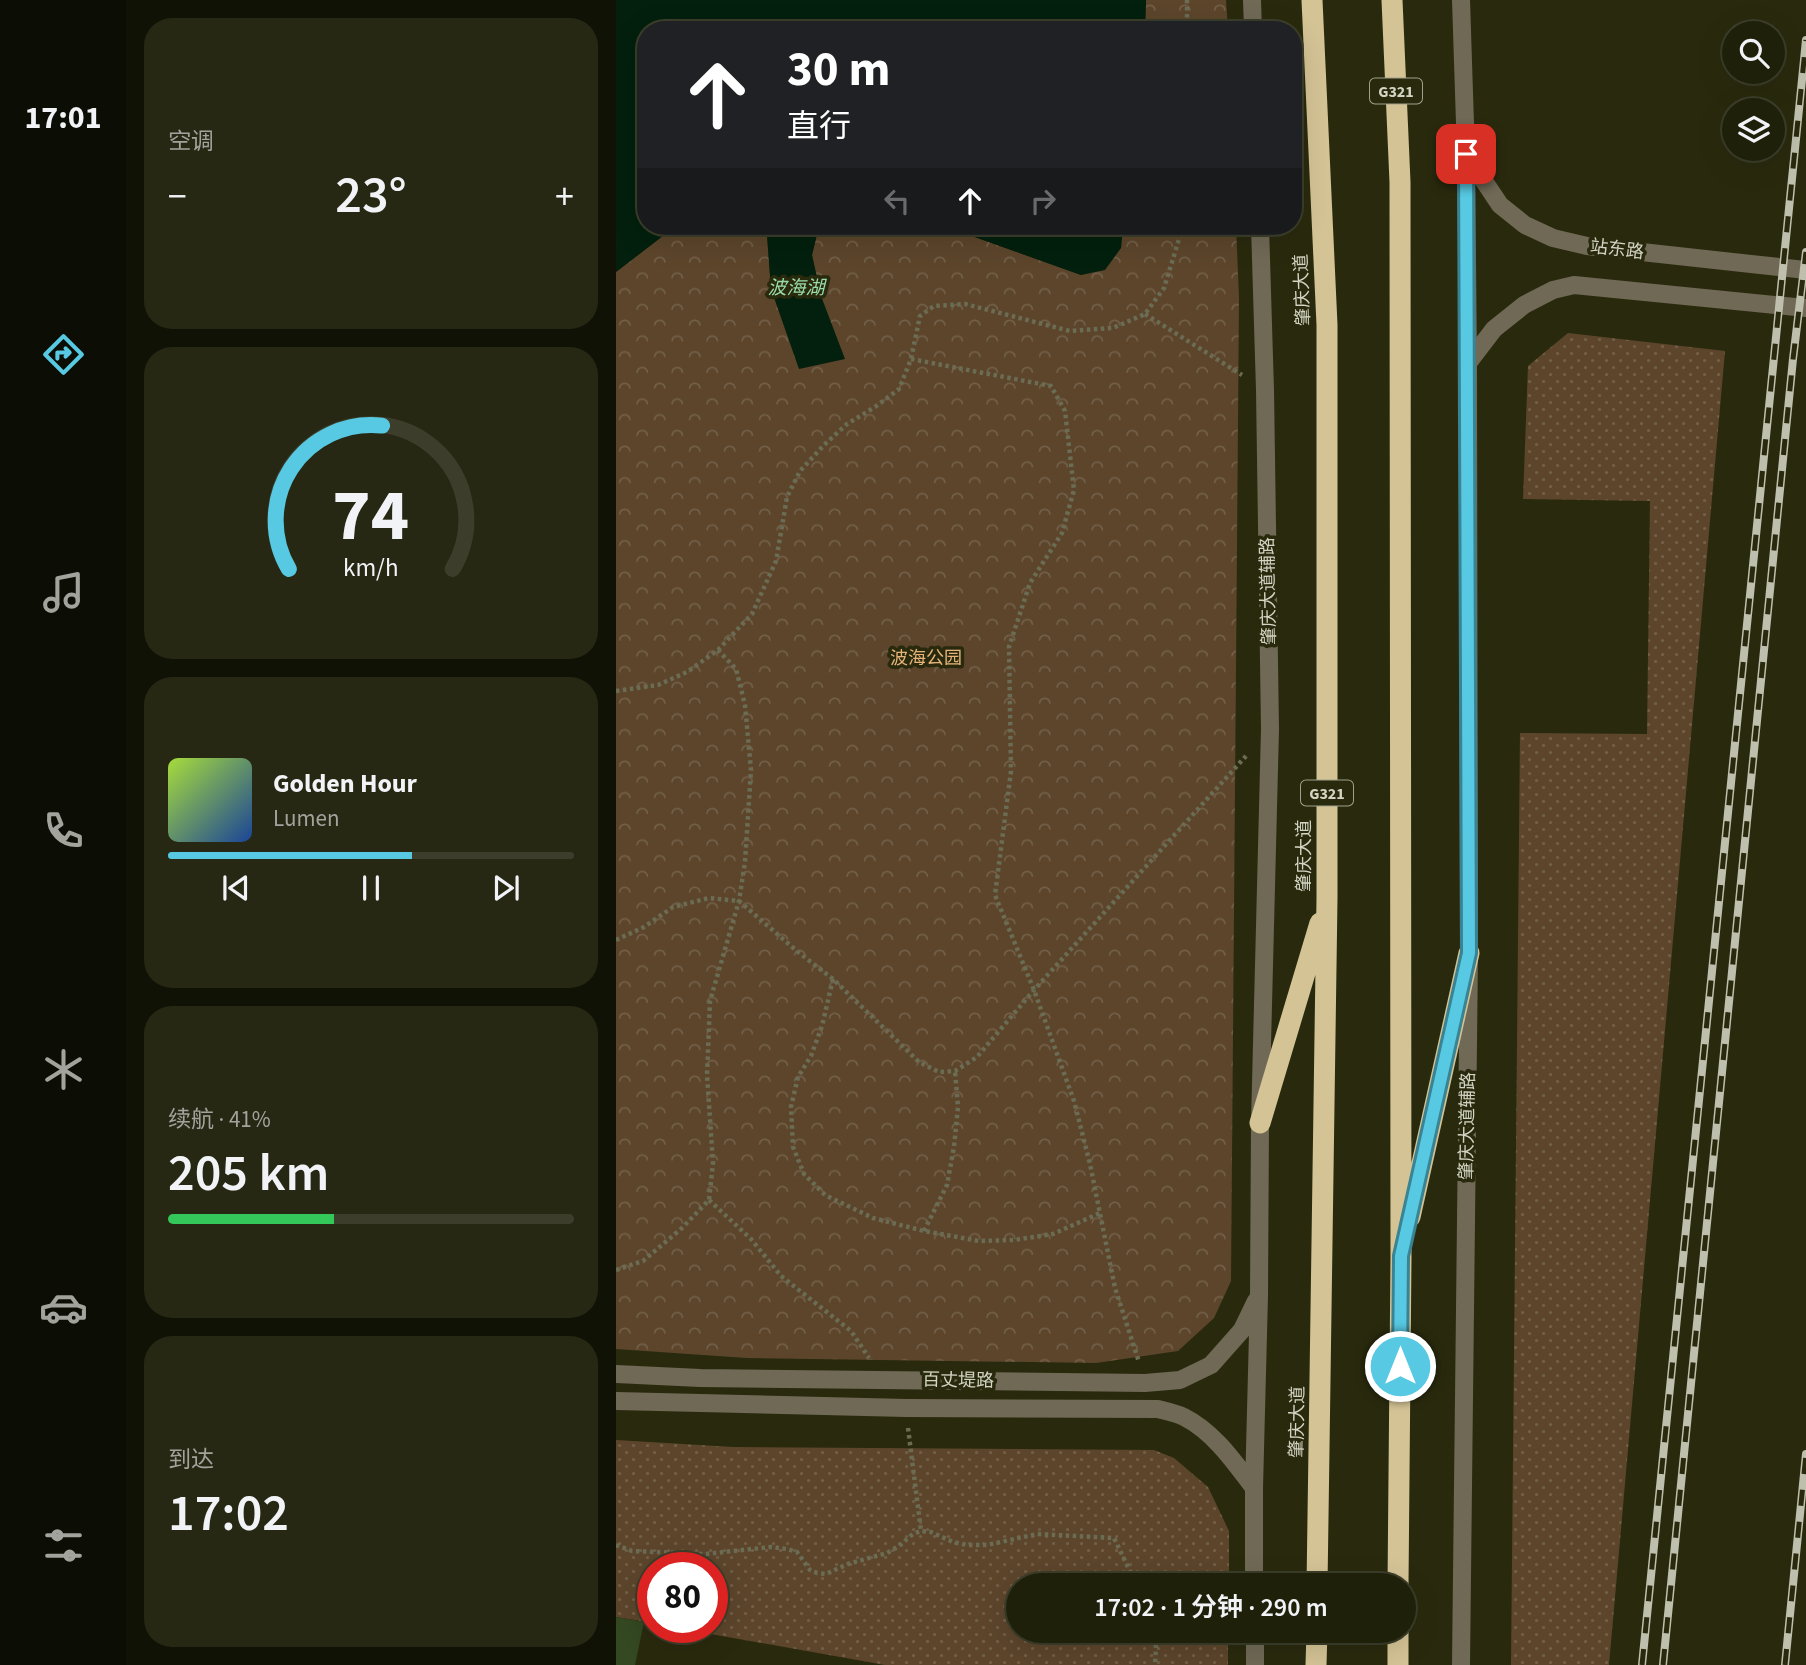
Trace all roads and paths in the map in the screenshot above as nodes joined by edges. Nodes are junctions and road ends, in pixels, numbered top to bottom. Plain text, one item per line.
1 (1187, 0) edge
2 (1252, 0) edge
3 (1312, 0) edge
4 (1392, 0) edge
5 (1461, 0) edge
6 (1187, 21) edge
7 (1253, 21) edge
8 (1466, 154) junction
9 (1180, 235) edge
10 (1260, 235) edge
11 (1806, 270) edge
12 (1806, 308) edge
13 (1145, 314) junction
14 (911, 359) junction
15 (1468, 363) junction
16 (1265, 390) junction
17 (718, 650) junction
18 (616, 691) edge
19 (1270, 729) junction
20 (1327, 898) junction
21 (739, 901) junction
22 (616, 940) edge
23 (1469, 953) junction
24 (833, 979) junction
25 (1034, 990) junction
26 (955, 1071) junction
27 (1260, 1123) junction
28 (709, 1200) junction
29 (1100, 1213) junction
30 (924, 1231) junction
31 (1401, 1256) junction
32 (616, 1270) edge
33 (1259, 1295) junction
34 (616, 1374) edge
35 (882, 1379) junction
36 (1145, 1383) junction
37 (616, 1401) edge
38 (906, 1408) junction
39 (1254, 1488) junction
40 (921, 1531) junction
41 (616, 1545) edge
42 (1131, 1573) edge
43 (1254, 1573) edge
44 (1317, 1573) edge
45 (1398, 1573) edge
46 (1155, 1643) edge
47 (1255, 1643) edge
48 (1317, 1643) edge
49 (1398, 1643) edge
50 (1155, 1665) edge
51 (1255, 1665) edge
52 (1316, 1665) edge
53 (1398, 1665) edge
54 (1461, 1665) edge

1 - 6 path
2 - 7 street
3 - 20 highway, 肇庆大道 / G321
4 - 31 highway, G321
5 - 8 street, 肇庆大道辅路
8 - 11 street, 站东路
8 - 15 street, 肇庆大道辅路
9 - 13 path
10 - 16 street, 肇庆大道辅路
12 - 15 street
13 - 14 path
13 - 16 path
14 - 17 path
14 - 25 path
15 - 23 street, 肇庆大道辅路
16 - 19 street, 肇庆大道辅路
17 - 18 path
17 - 21 path
19 - 25 path
19 - 27 street, 肇庆大道辅路
20 - 27 highway
20 - 44 highway, 肇庆大道 / G321
21 - 22 path
21 - 24 path
21 - 28 path
23 - 31 highway
23 - 54 street, 肇庆大道辅路
24 - 26 path
24 - 30 path
25 - 26 path
25 - 29 path
26 - 30 path
27 - 33 street, 肇庆大道辅路
28 - 32 path
28 - 35 path
29 - 30 path
29 - 36 path
31 - 45 highway, G321
33 - 36 street, 百丈堤路
33 - 39 street, 肇庆大道辅路
34 - 35 street, 百丈堤路
35 - 36 street, 百丈堤路
37 - 38 street, 百丈堤路
38 - 39 street, 百丈堤路
38 - 40 path
39 - 43 street, 肇庆大道辅路
40 - 41 path
40 - 42 path
46 - 50 path
47 - 51 street
48 - 52 highway
49 - 53 highway

